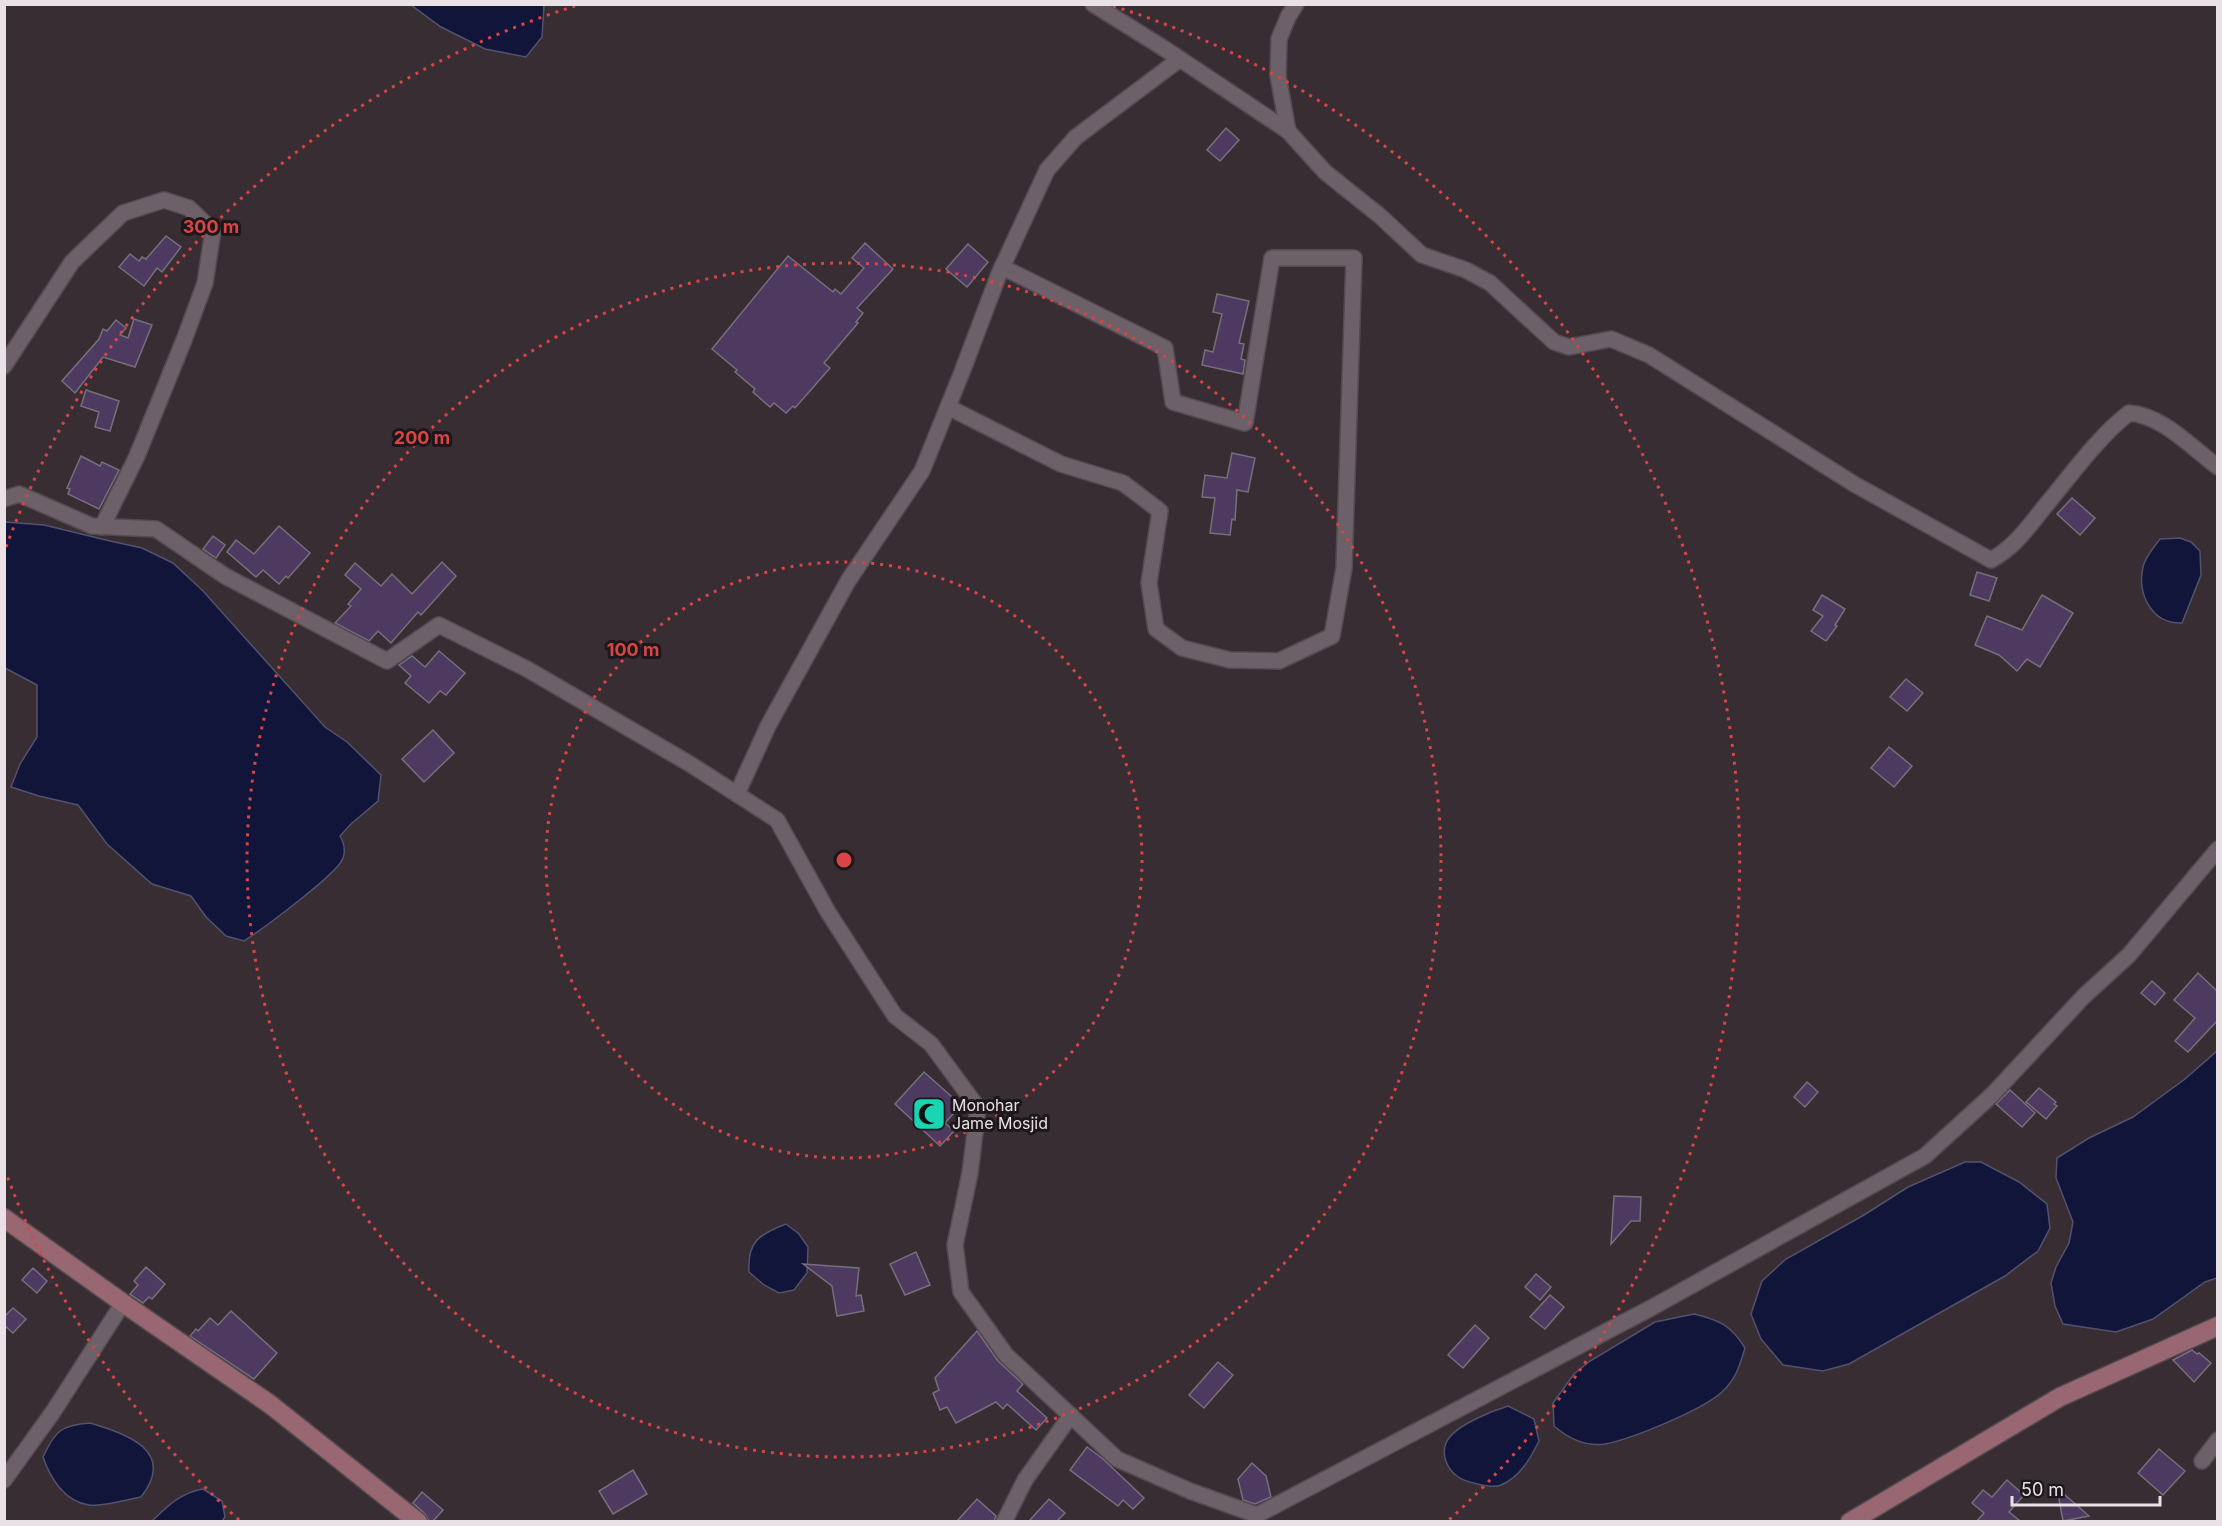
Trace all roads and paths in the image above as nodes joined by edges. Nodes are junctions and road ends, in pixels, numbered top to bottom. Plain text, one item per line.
1 (1093, 4) edge
2 (1296, 4) edge
3 (1180, 59) junction
4 (1288, 131) junction
5 (1002, 267) junction
6 (4, 366) edge
7 (948, 407) junction
8 (2217, 467) edge
9 (4, 499) edge
10 (102, 526) junction
11 (737, 794) junction
12 (2217, 849) edge
13 (4, 1218) edge
14 (123, 1303) junction
15 (2216, 1329) edge
16 (1071, 1415) junction
17 (2217, 1440) edge
18 (2202, 1461) dead end
19 (4, 1480) edge
20 (418, 1521) edge
21 (1004, 1521) edge
22 (1850, 1521) edge

1 - 3 street
2 - 4 street
3 - 4 street
3 - 5 street
4 - 8 street
5 - 7 street
5 - 7 street
6 - 10 street
7 - 11 street
9 - 10 street
10 - 11 street
11 - 16 street
12 - 16 street
13 - 14 street
14 - 19 street
14 - 20 street
15 - 22 street
16 - 21 street
17 - 18 street

